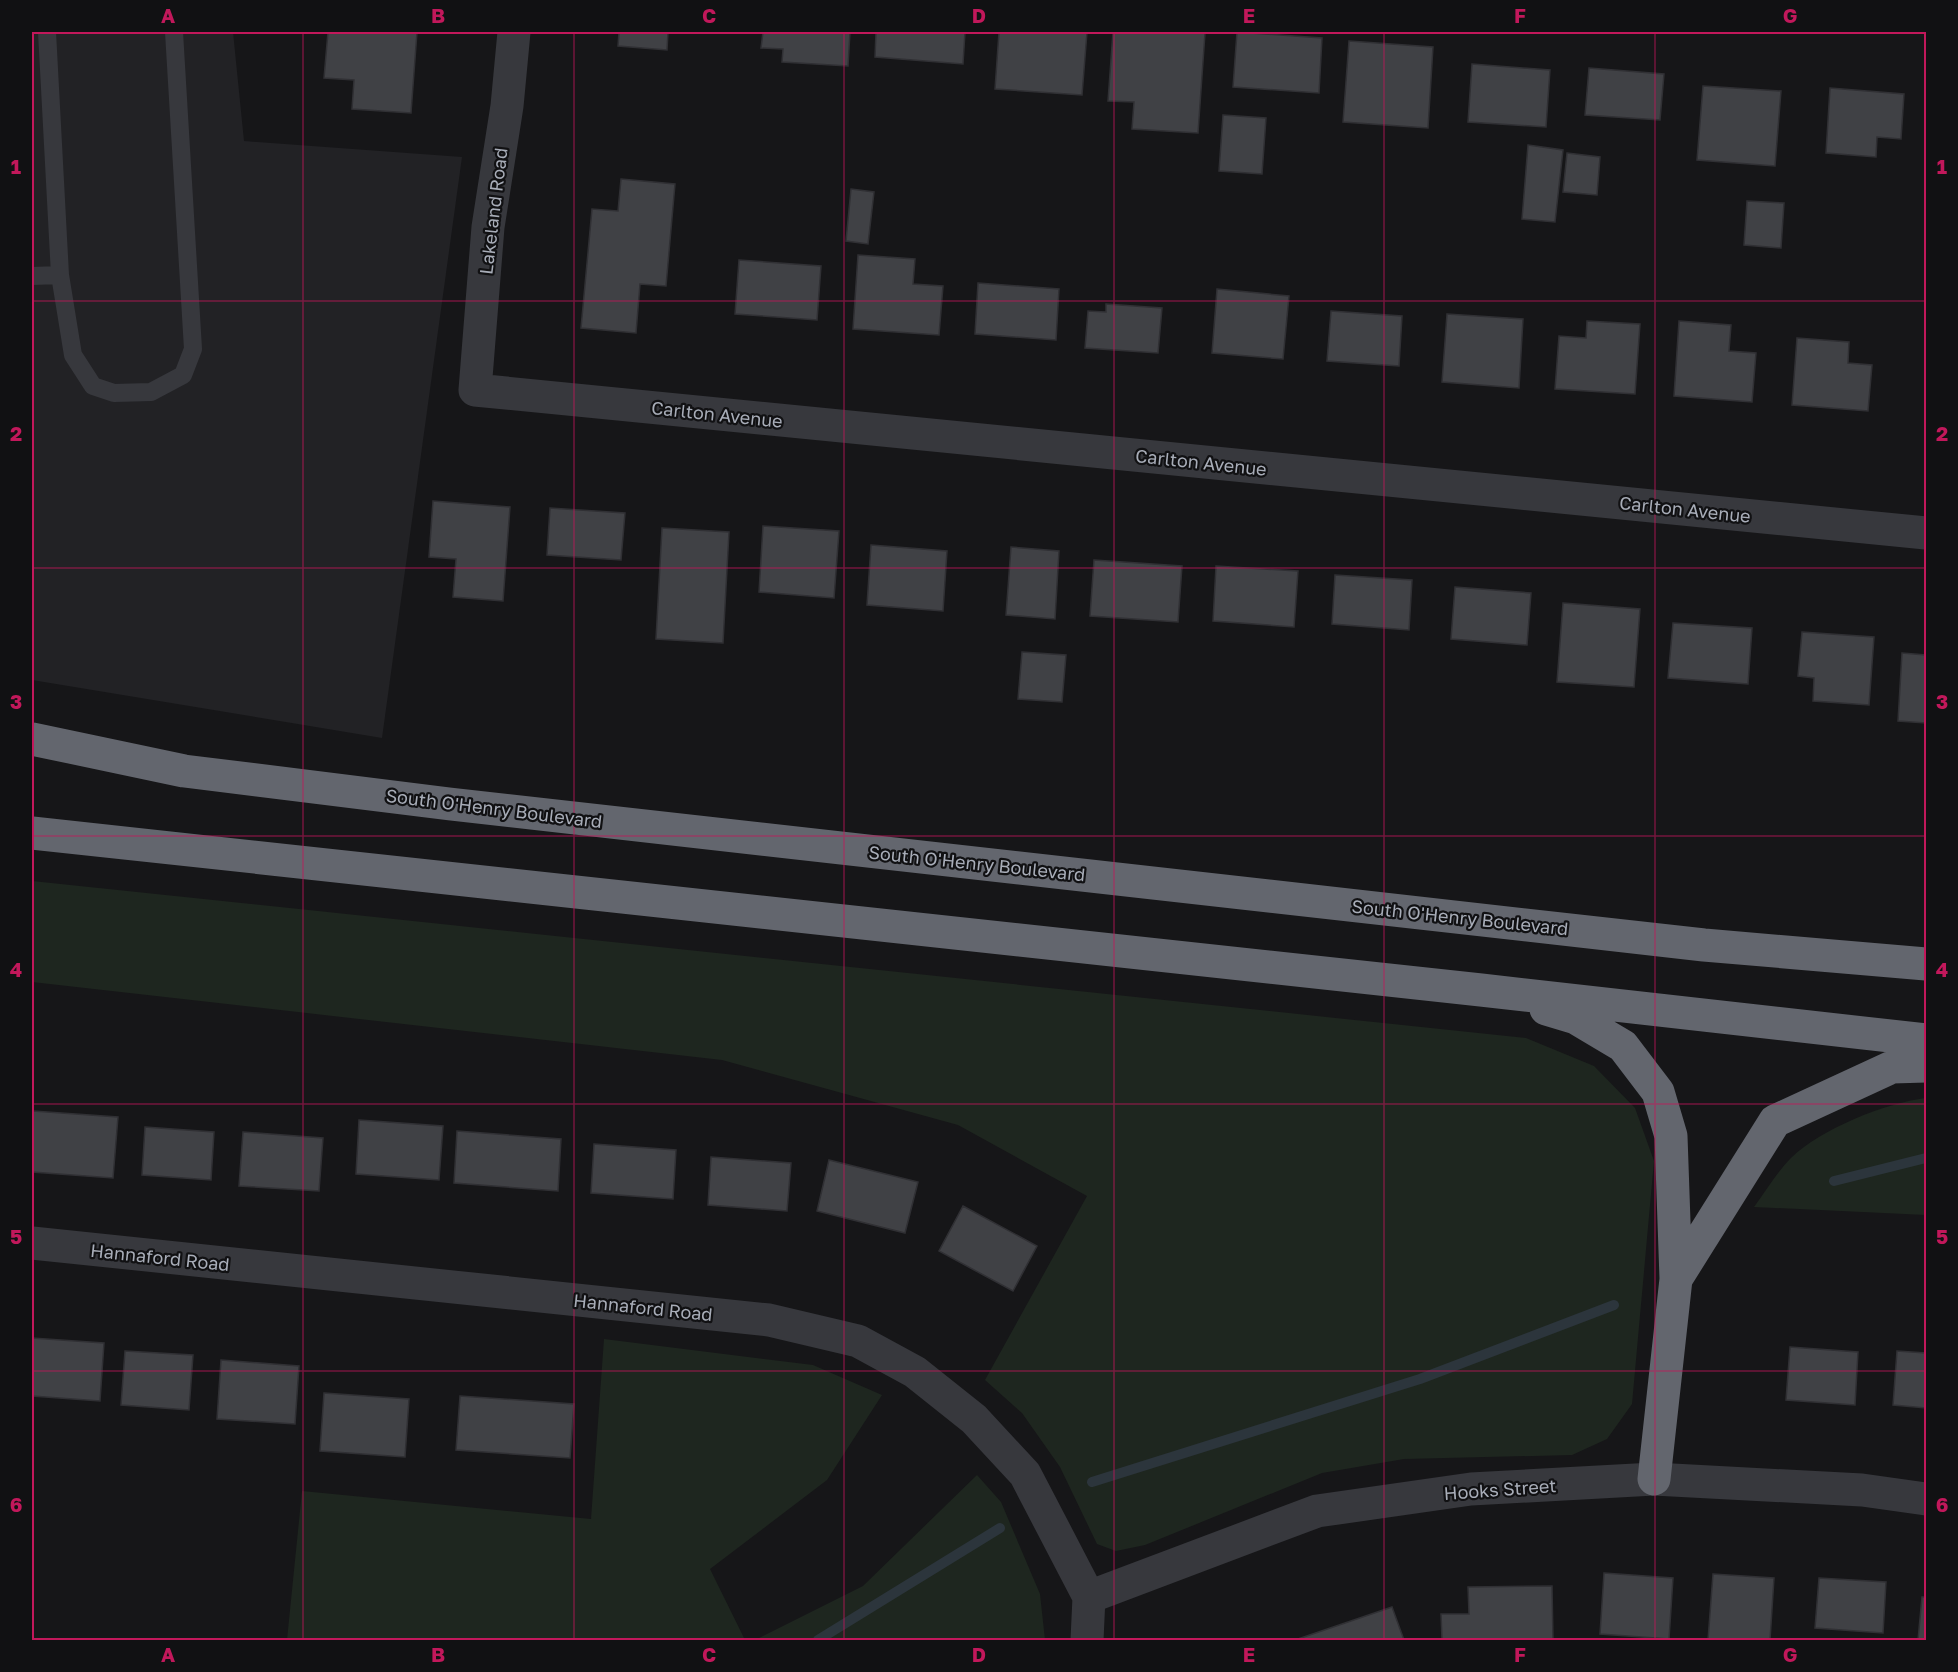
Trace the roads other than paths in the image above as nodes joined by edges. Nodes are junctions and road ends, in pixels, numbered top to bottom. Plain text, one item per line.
1 (47, 32) edge
2 (174, 32) edge
3 (514, 32) edge
4 (60, 275) junction
5 (32, 276) edge
6 (475, 390) joint
7 (1926, 533) edge
8 (32, 739) edge
9 (32, 833) edge
10 (1926, 964) edge
11 (1481, 990) junction
12 (1926, 1040) edge
13 (1926, 1066) edge
14 (32, 1243) edge
15 (1676, 1279) junction
16 (1654, 1479) junction
17 (1926, 1499) edge
18 (1089, 1597) junction
19 (1087, 1641) edge

1 - 4 lane
2 - 4 lane
3 - 6 street, Lakeland Road
4 - 5 lane
6 - 7 street, Carlton Avenue
8 - 10 highway, South O'Henry Boulevard
9 - 11 highway
11 - 12 highway
11 - 15 highway
13 - 15 highway
14 - 18 street, Hannaford Road
15 - 16 highway
16 - 17 street, Hooks Street
16 - 18 street, Hooks Street
18 - 19 street

